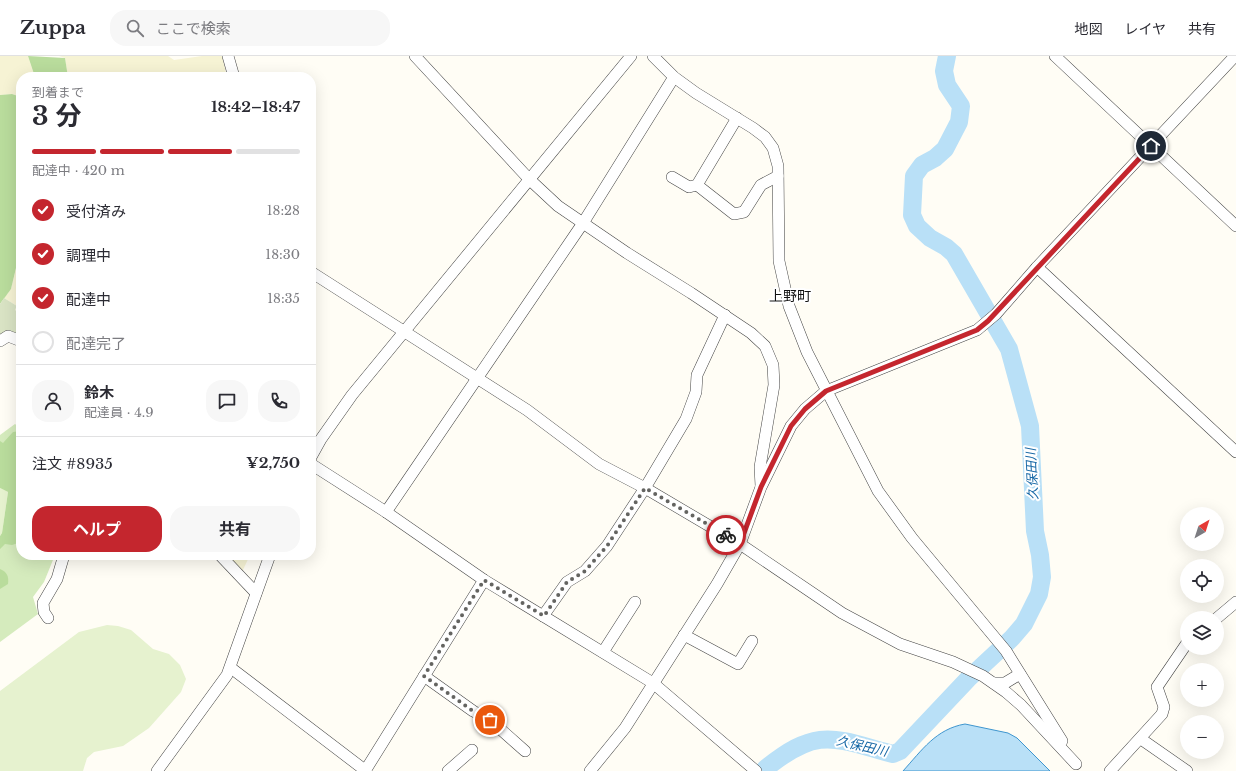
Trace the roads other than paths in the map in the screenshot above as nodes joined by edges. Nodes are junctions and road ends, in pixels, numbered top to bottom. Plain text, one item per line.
1 (228, 56) edge
2 (414, 56) edge
3 (631, 56) edge
4 (653, 56) edge
5 (1055, 56) edge
6 (1235, 56) edge
7 (233, 72) edge
8 (674, 78) junction
9 (737, 118) junction
10 (1151, 146) junction
11 (778, 176) junction
12 (672, 177) dead end
13 (529, 179) junction
14 (697, 185) junction
15 (583, 223) junction
16 (1236, 226) edge
17 (1037, 267) junction
18 (316, 275) edge
19 (725, 315) junction
20 (404, 332) junction
21 (16, 339) edge
22 (0, 341) edge
23 (477, 379) junction
24 (826, 391) junction
25 (316, 449) edge
26 (1236, 452) edge
27 (316, 467) edge
28 (761, 487) junction
29 (645, 488) junction
30 (386, 512) junction
31 (740, 544) junction
32 (63, 560) edge
33 (225, 560) edge
34 (268, 560) edge
35 (484, 580) junction
36 (256, 593) junction
37 (635, 602) dead end
38 (1236, 602) edge
39 (1224, 612) edge
40 (544, 616) junction
41 (48, 618) dead end
42 (684, 635) junction
43 (752, 641) dead end
44 (603, 652) junction
45 (1180, 653) edge
46 (229, 671) junction
47 (1020, 674) junction
48 (424, 676) junction
49 (653, 683) junction
50 (994, 683) junction
51 (1141, 739) junction
52 (472, 750) dead end
53 (525, 751) dead end
54 (1079, 768) edge
55 (157, 771) edge
56 (365, 771) edge
57 (448, 771) edge
58 (590, 771) edge
59 (756, 771) edge
60 (1110, 771) edge
61 (1187, 771) edge

1 - 7 street
2 - 13 street
3 - 13 street
4 - 8 street
5 - 10 street
6 - 10 street
8 - 9 street
8 - 15 street
9 - 11 street
9 - 14 street
10 - 16 street
10 - 17 street
11 - 14 street
11 - 24 street
12 - 14 street
13 - 15 street
13 - 20 street
15 - 19 street
15 - 23 street
17 - 24 street
17 - 26 street
18 - 20 street
19 - 28 street
19 - 29 street
20 - 23 street
20 - 25 street
21 - 22 street
23 - 29 street
23 - 30 street
24 - 28 street
24 - 47 street
27 - 30 street
28 - 31 street
29 - 31 street
29 - 40 street
30 - 35 street
31 - 42 street
31 - 50 street
32 - 41 street
33 - 36 street
34 - 36 street
35 - 40 street
35 - 48 street
36 - 46 street
37 - 44 street
38 - 39 street
40 - 44 street
42 - 43 street
42 - 49 street
44 - 49 street
45 - 51 street
46 - 55 street
46 - 56 street
47 - 50 street
47 - 54 street
48 - 53 street
48 - 56 street
49 - 58 street
49 - 59 street
50 - 54 street
51 - 60 street
51 - 61 street
52 - 57 street

